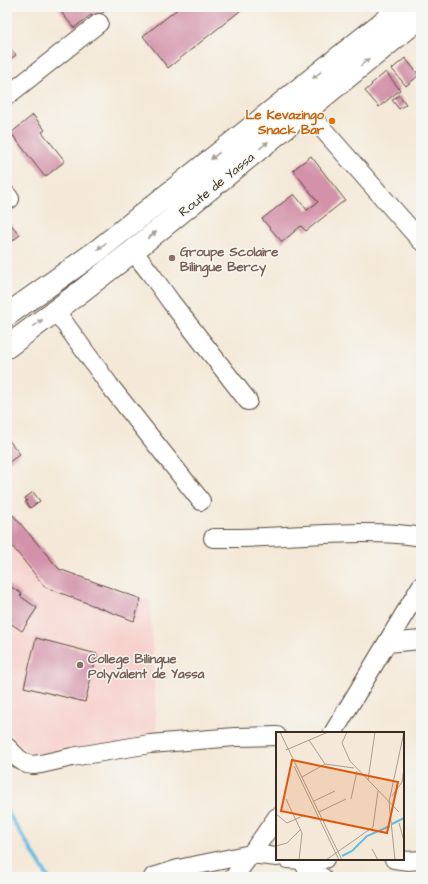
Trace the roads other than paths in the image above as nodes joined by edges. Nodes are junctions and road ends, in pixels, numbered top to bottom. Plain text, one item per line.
1 (402, 7) edge
2 (421, 17) edge
3 (99, 23) dead end
4 (7, 96) edge
5 (306, 110) junction
6 (421, 241) edge
7 (133, 251) junction
8 (66, 272) junction
9 (79, 293) junction
10 (55, 310) junction
11 (7, 315) edge
12 (7, 346) edge
13 (248, 401) dead end
14 (201, 501) dead end
15 (421, 537) edge
16 (213, 538) dead end
17 (421, 586) edge
18 (421, 640) edge
19 (387, 643) junction
20 (334, 732) edge
21 (276, 736) edge
22 (7, 747) edge
23 (276, 818) edge
24 (251, 854) junction
25 (276, 857) edge
26 (294, 860) edge
27 (401, 860) edge
28 (421, 860) edge
29 (153, 877) edge
30 (234, 877) edge
31 (322, 877) edge

1 -> 8 main road, Route de Yassa
5 -> 2 main road, Route de Yassa
3 - 4 street
5 - 6 street
7 -> 5 main road, Route de Yassa
7 - 9 main road, Route de Yassa
7 - 13 street
8 - 9 main road
8 - 11 main road, Route de Yassa
9 - 10 main road, Route de Yassa
12 -> 10 main road, Route de Yassa
10 - 14 street
15 - 16 street
17 - 19 street
18 - 19 street
19 - 20 street
21 - 22 street
23 - 24 street
24 - 25 street
24 - 29 street
24 - 30 street
26 - 31 street
27 - 28 street

